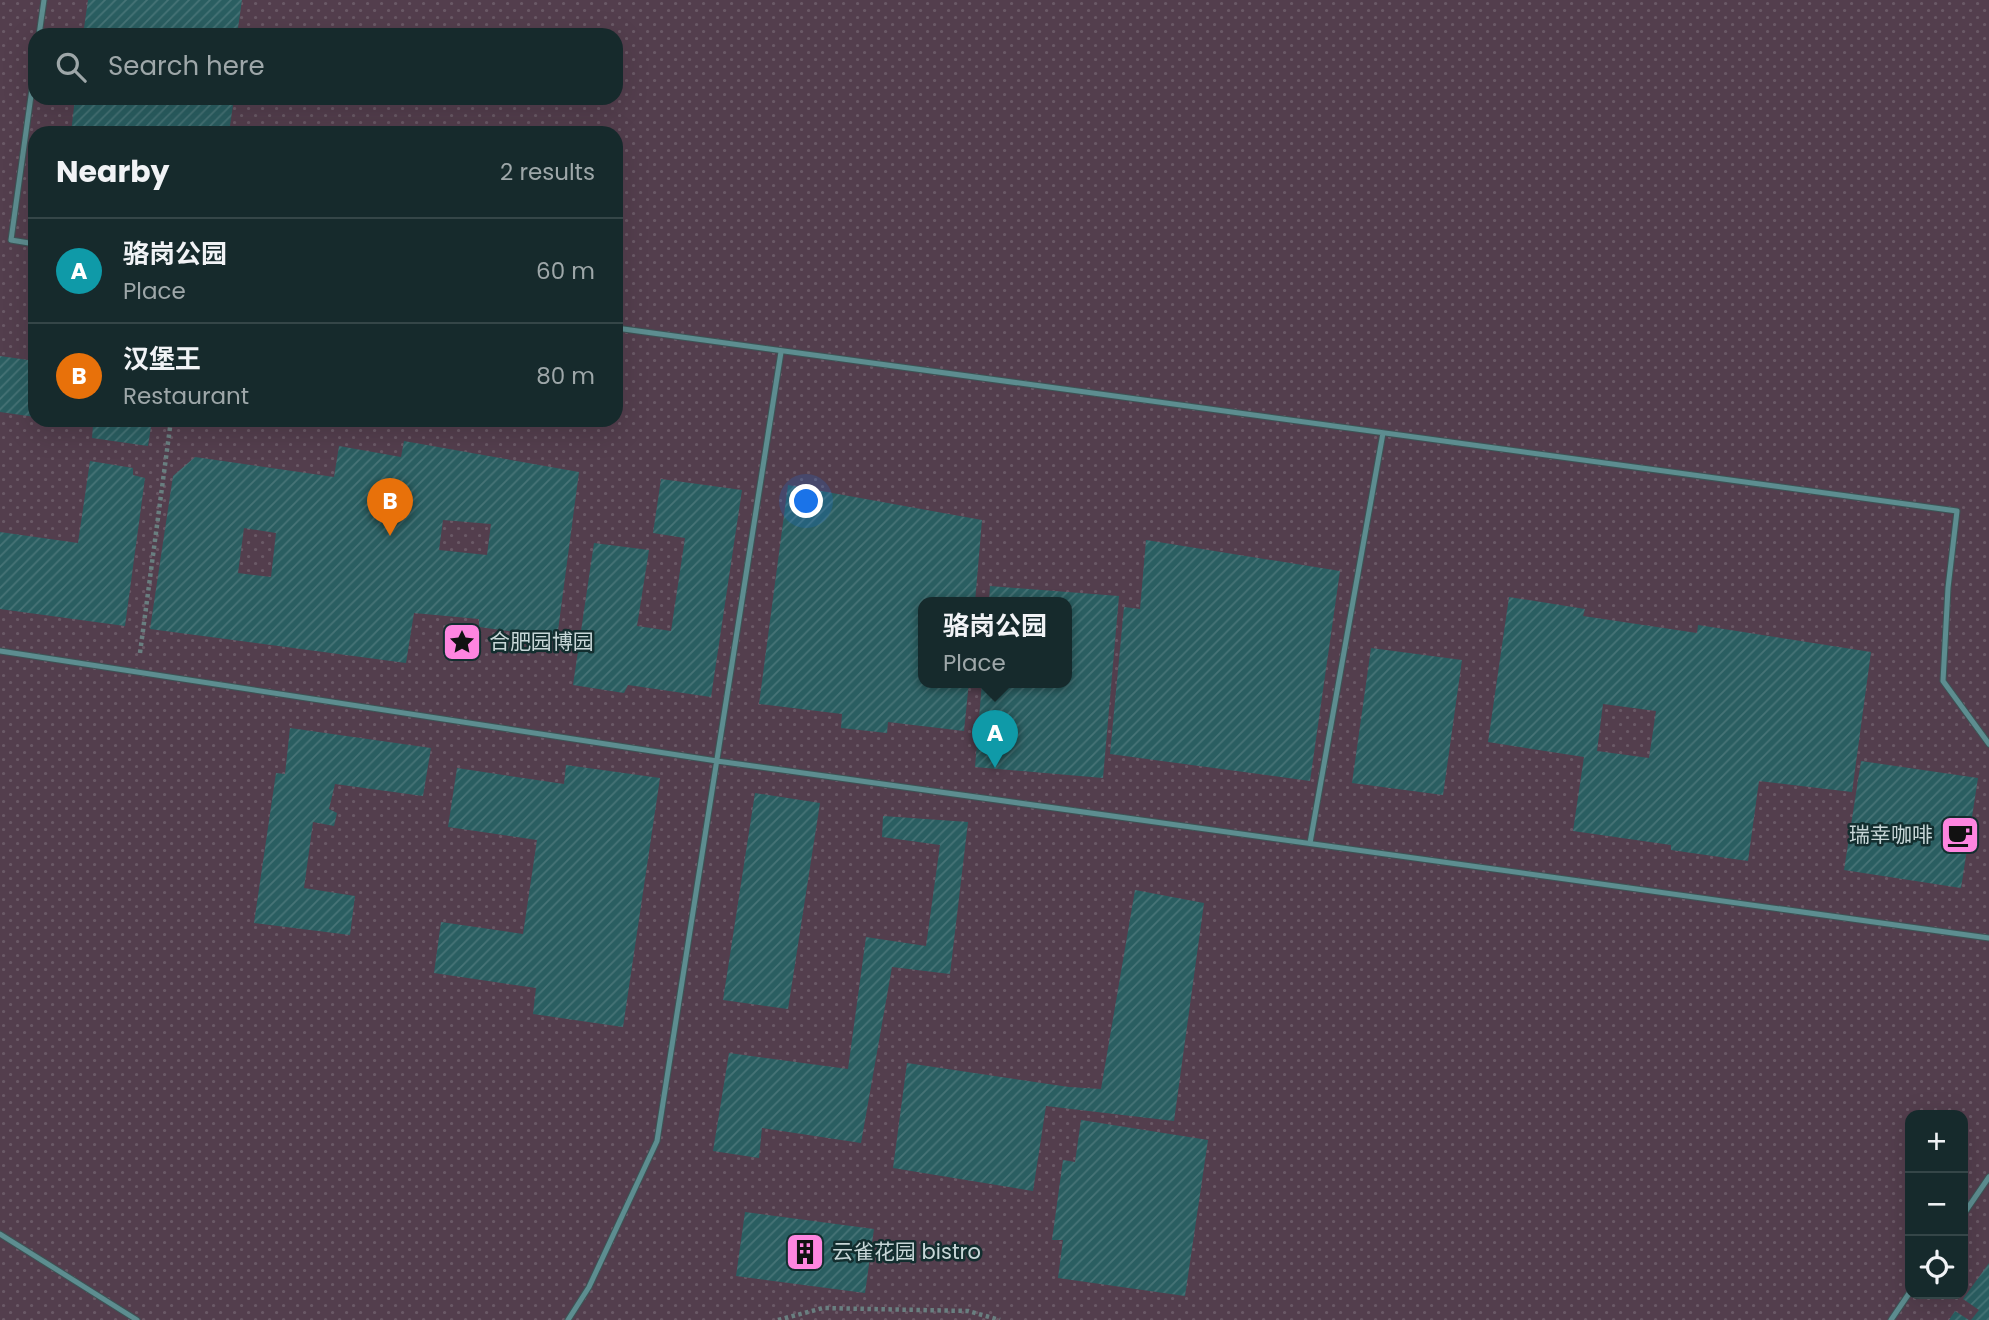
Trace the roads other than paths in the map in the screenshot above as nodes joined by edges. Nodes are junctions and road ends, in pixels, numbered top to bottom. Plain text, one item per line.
1 (44, 0) edge
2 (40, 28) edge
3 (30, 105) edge
4 (28, 243) edge
5 (623, 329) edge
6 (781, 352) junction
7 (1383, 433) junction
8 (0, 651) edge
9 (1989, 744) edge
10 (717, 761) junction
11 (1310, 843) junction
12 (1989, 938) edge
13 (1989, 1177) edge
14 (1968, 1208) edge
15 (0, 1234) edge
16 (1905, 1299) edge
17 (137, 1320) edge
18 (568, 1320) edge
19 (1891, 1320) edge

1 - 2 lane
3 - 4 lane
5 - 6 lane
6 - 7 lane
6 - 10 lane
7 - 9 lane
7 - 11 lane
8 - 10 lane
10 - 11 lane
10 - 18 lane
11 - 12 lane
13 - 14 lane
15 - 17 lane
16 - 19 lane

